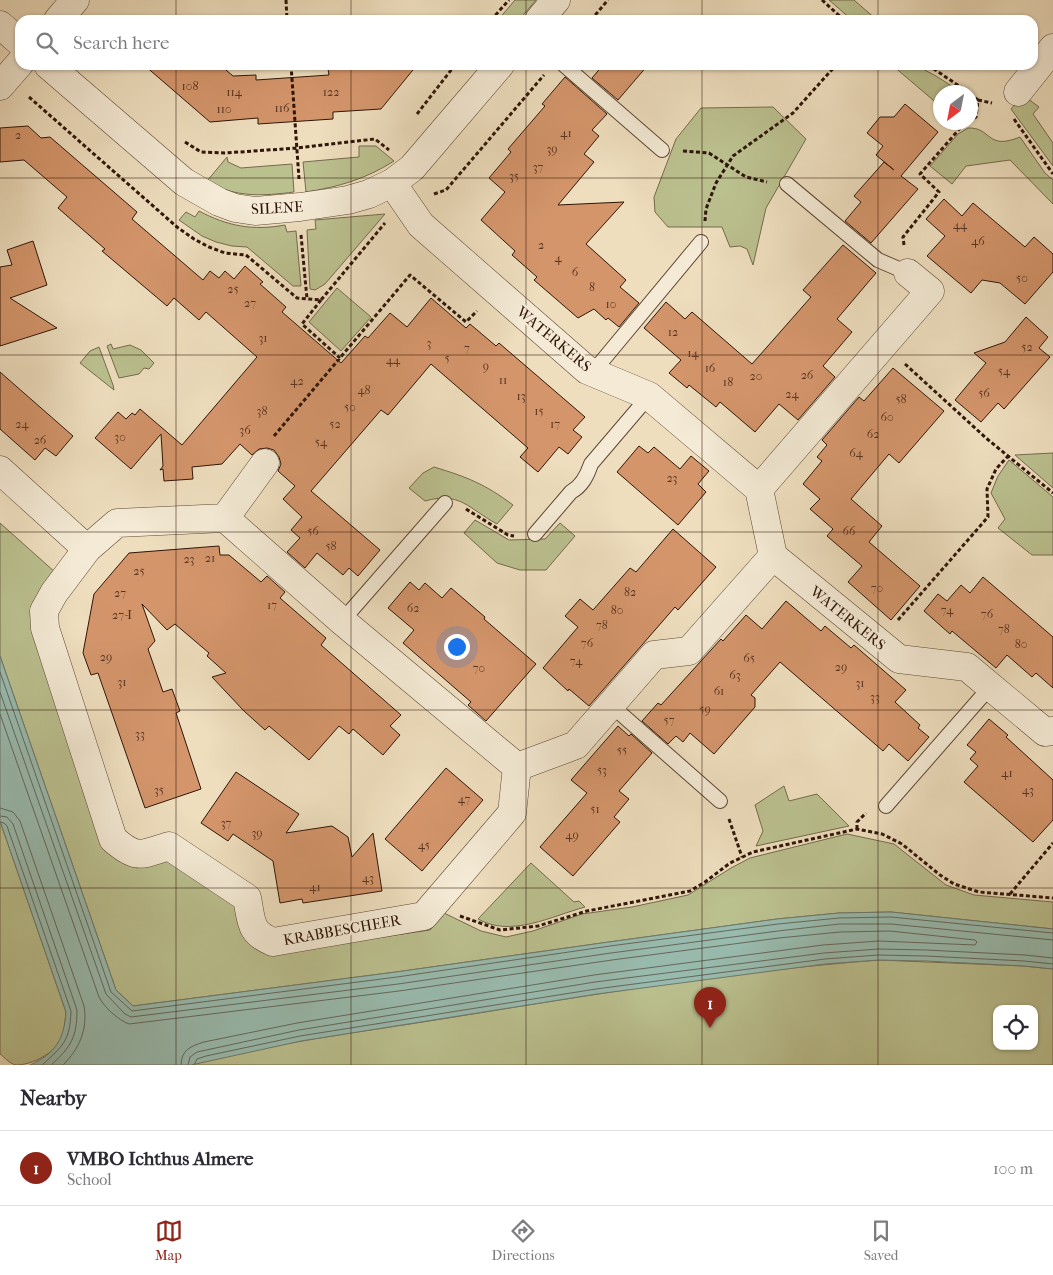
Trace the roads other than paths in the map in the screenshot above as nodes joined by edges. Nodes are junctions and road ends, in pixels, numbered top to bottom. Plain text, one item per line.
1 (75, 0) edge
2 (556, 0) edge
3 (62, 15) edge
4 (543, 15) edge
5 (0, 25) edge
6 (15, 38) edge
7 (1053, 48) edge
8 (1038, 67) edge
9 (15, 69) edge
10 (54, 70) edge
11 (496, 70) edge
12 (570, 70) edge
13 (1035, 70) edge
14 (0, 86) edge
15 (1008, 104) road end
16 (662, 150) road end
17 (392, 183) junction
18 (787, 184) road end
19 (701, 242) road end
20 (908, 273) joint
21 (593, 372) junction
22 (649, 396) junction
23 (265, 463) dead end
24 (0, 470) edge
25 (759, 489) junction
26 (444, 504) road end
27 (224, 518) junction
28 (535, 534) road end
29 (87, 549) junction
30 (773, 556) junction
31 (342, 621) junction
32 (991, 686) junction
33 (612, 706) junction
34 (1053, 731) edge
35 (517, 767) junction
36 (720, 801) road end
37 (886, 806) dead end

1 - 3 street
2 - 4 street
5 - 6 street
7 - 8 street
9 - 14 street
10 - 17 street, SILENE
11 - 17 street, SILENE
12 - 16 lane
13 - 15 street
17 - 21 street, WATERKERS
18 - 20 lane
19 - 21 lane
20 - 25 street
21 - 22 street, WATERKERS
22 - 25 street, WATERKERS
22 - 28 lane
23 - 27 street
24 - 29 street
25 - 30 street
26 - 31 lane
27 - 29 street, KRABBESCHEER
27 - 31 street
29 - 35 street, KRABBESCHEER
30 - 32 street, WATERKERS
30 - 33 street
31 - 35 street
32 - 34 street, WATERKERS
32 - 37 lane
33 - 35 street
33 - 36 lane

